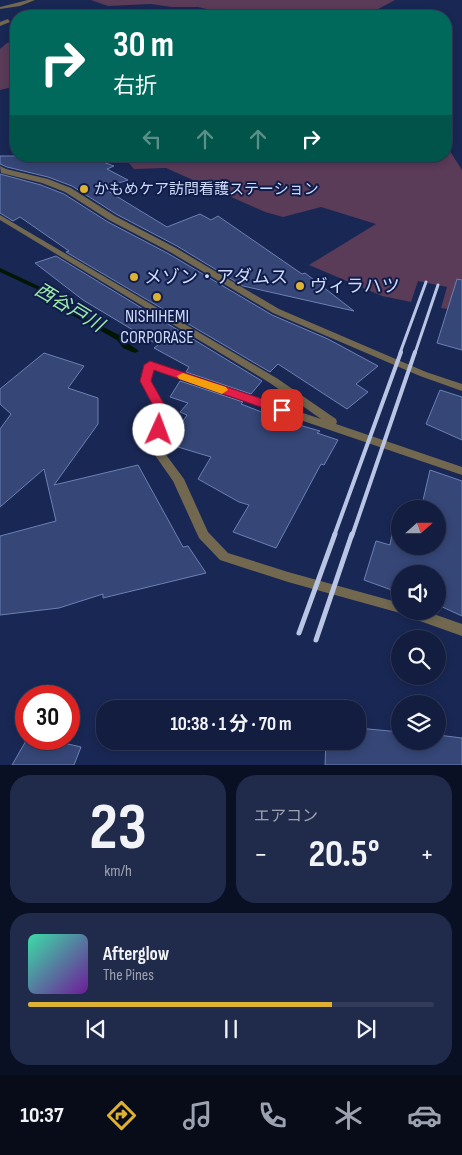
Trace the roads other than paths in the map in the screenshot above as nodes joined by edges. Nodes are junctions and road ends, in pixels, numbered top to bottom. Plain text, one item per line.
1 (33, 0) edge
2 (0, 8) edge
3 (0, 19) edge
4 (0, 24) edge
5 (0, 168) edge
6 (0, 216) edge
7 (462, 388) edge
8 (339, 427) junction
9 (462, 471) edge
10 (391, 606) edge
11 (434, 620) edge
12 (462, 630) edge

1 - 2 street
3 - 4 street
5 - 7 street
6 - 8 street
8 - 9 street
8 - 10 street
11 - 12 street

